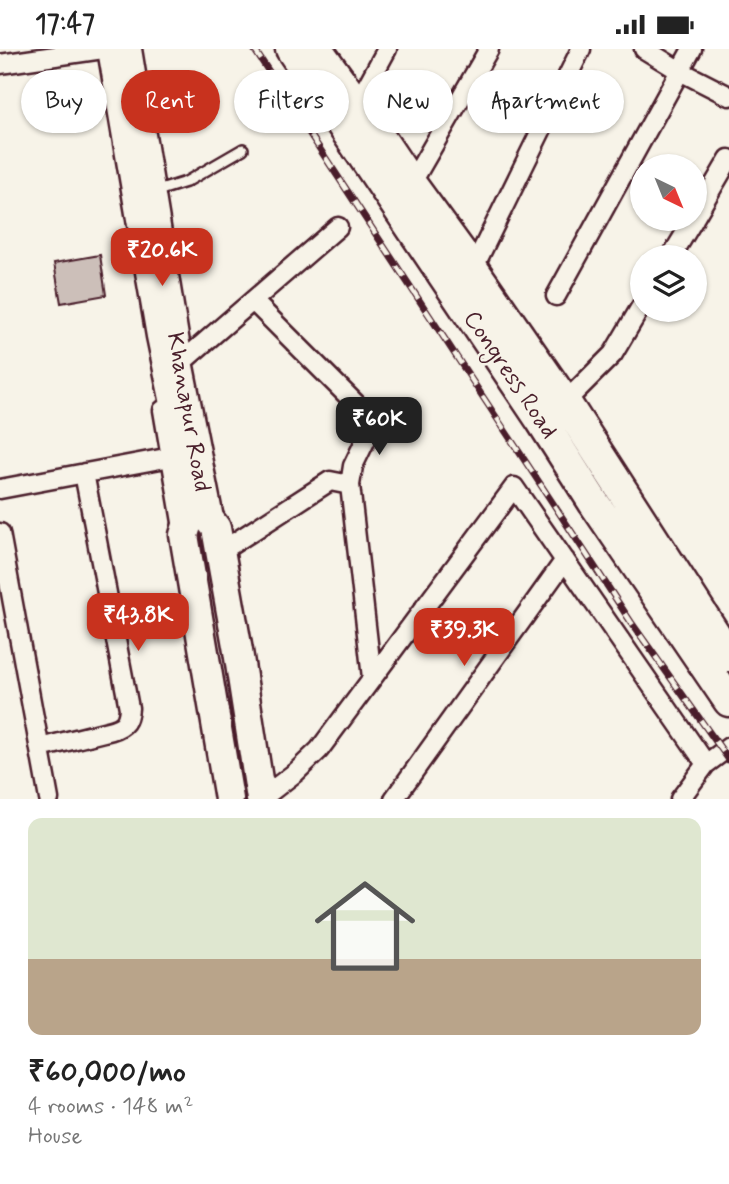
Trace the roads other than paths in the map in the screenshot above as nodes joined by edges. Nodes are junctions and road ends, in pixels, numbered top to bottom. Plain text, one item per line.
1 (103, 49) edge
2 (112, 49) edge
3 (132, 49) edge
4 (291, 49) edge
5 (317, 49) edge
6 (387, 49) edge
7 (489, 49) edge
8 (581, 49) edge
9 (643, 49) edge
10 (692, 49) edge
11 (0, 64) edge
12 (680, 71) junction
13 (729, 96) edge
14 (357, 104) junction
15 (243, 149) dead end
16 (728, 165) edge
17 (411, 184) junction
18 (154, 192) junction
19 (707, 198) edge
20 (338, 227) dead end
21 (463, 278) junction
22 (556, 296) dead end
23 (253, 301) junction
24 (632, 322) edge
25 (184, 361) junction
26 (565, 402) junction
27 (171, 457) junction
28 (84, 473) junction
29 (350, 485) junction
30 (0, 489) edge
31 (195, 500) junction
32 (0, 533) edge
33 (184, 535) junction
34 (218, 540) junction
35 (565, 560) junction
36 (729, 656) edge
37 (372, 678) junction
38 (729, 701) edge
39 (40, 747) junction
40 (729, 747) edge
41 (706, 764) junction
42 (50, 799) edge
43 (229, 799) edge
44 (261, 799) edge
45 (394, 799) edge
46 (680, 799) edge

1 - 11 street
1 - 27 street, Khanapur Road
2 - 31 main road
3 - 18 street
4 - 21 highway, Congress Road
5 - 14 highway, Congress Road
6 - 14 street
7 - 17 street
8 - 21 street
9 - 12 street
10 - 12 street
12 - 13 street
12 - 22 street
14 - 17 highway, Congress Road
15 - 18 lane
16 - 19 street
17 - 21 highway, Congress Road
18 - 25 street
20 - 23 street
21 - 26 highway, Congress Road
21 - 38 highway, Congress Road
23 - 25 street
23 - 29 street
24 - 26 street
25 - 34 street
26 - 36 highway, Congress Road
27 - 28 street
27 - 33 street, Khanapur Road
28 - 30 street
28 - 39 street
29 - 34 street
29 - 37 street
31 - 33 main road
31 - 34 main road
32 - 39 street
33 - 43 main road
34 - 44 main road
35 - 37 street
35 - 41 street
35 - 45 street
37 - 44 street
39 - 42 street
40 - 41 street
41 - 46 street

